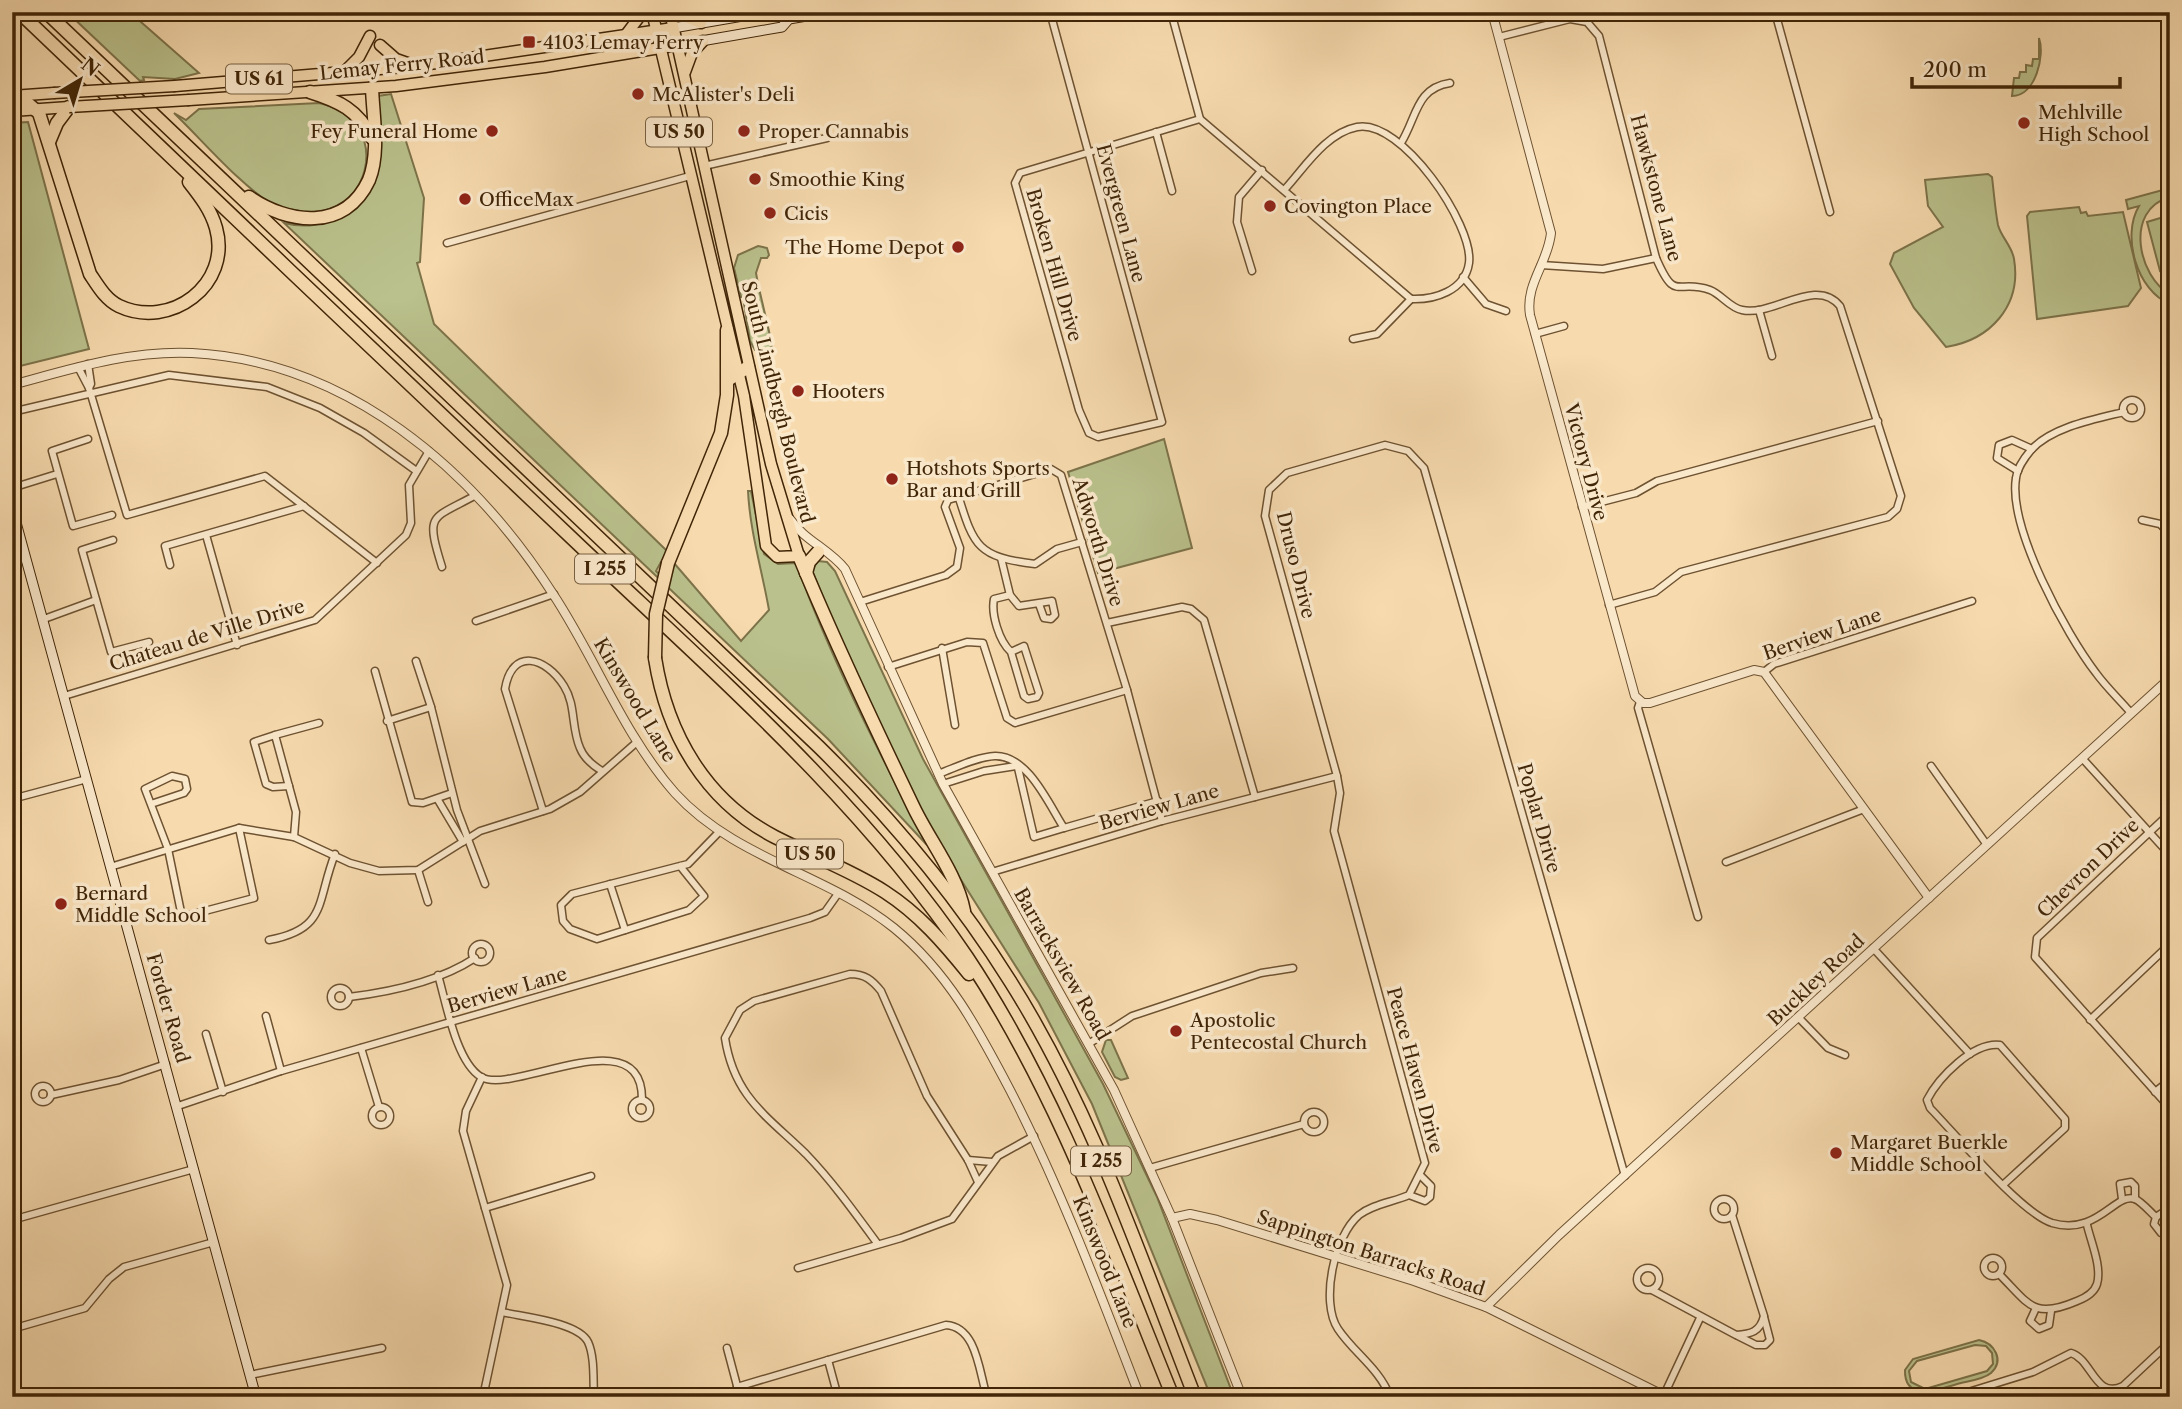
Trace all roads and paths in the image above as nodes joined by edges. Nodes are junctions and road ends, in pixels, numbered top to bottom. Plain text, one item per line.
1 (19, 12) edge
2 (46, 12) edge
3 (643, 12) edge
4 (652, 12) edge
5 (672, 12) edge
6 (767, 12) edge
7 (778, 12) edge
8 (830, 12) edge
9 (1050, 12) edge
10 (1171, 12) edge
11 (1492, 12) edge
12 (1775, 12) edge
13 (789, 19) junction
14 (701, 23) junction
15 (673, 28) junction
16 (657, 31) junction
17 (370, 36) dead end
18 (625, 36) junction
19 (1499, 37) junction
20 (703, 41) junction
21 (380, 45) dead end
22 (678, 45) junction
23 (660, 48) junction
24 (634, 52) junction
25 (416, 66) junction
26 (665, 69) junction
27 (343, 73) junction
28 (684, 74) junction
29 (1450, 83) dead end
30 (372, 88) junction
31 (310, 92) junction
32 (16, 96) edge
33 (69, 107) junction
34 (37, 110) junction
35 (12, 111) edge
36 (1200, 119) junction
37 (1156, 132) junction
38 (827, 138) dead end
39 (374, 141) junction
40 (49, 142) junction
41 (1401, 143) junction
42 (165, 151) junction
43 (1088, 151) junction
44 (704, 166) junction
45 (1262, 170) junction
46 (690, 176) junction
47 (222, 179) junction
48 (1285, 189) junction
49 (1172, 191) dead end
50 (1830, 212) dead end
51 (447, 243) dead end
52 (1656, 258) junction
53 (1541, 264) junction
54 (1252, 271) dead end
55 (1463, 277) junction
56 (1411, 299) junction
57 (1759, 310) junction
58 (1506, 311) dead end
59 (1564, 326) dead end
60 (727, 330) joint
61 (1535, 334) junction
62 (1353, 339) dead end
63 (1772, 356) dead end
64 (88, 364) junction
65 (78, 367) junction
66 (738, 373) junction
67 (12, 385) edge
68 (89, 390) junction
69 (12, 412) edge
70 (2124, 412) dead end
71 (1878, 421) junction
72 (1162, 422) joint
73 (89, 439) dead end
74 (2032, 449) junction
75 (429, 451) junction
76 (1424, 468) joint
77 (415, 470) junction
78 (2018, 471) junction
79 (57, 474) junction
80 (12, 488) edge
81 (476, 495) junction
82 (958, 495) junction
83 (304, 506) junction
84 (1582, 507) junction
85 (12, 508) edge
86 (786, 513) junction
87 (112, 515) dead end
88 (2142, 520) dead end
89 (2170, 534) edge
90 (206, 535) junction
91 (113, 540) dead end
92 (1082, 542) junction
93 (818, 552) junction
94 (799, 556) junction
95 (834, 557) junction
96 (1001, 558) junction
97 (377, 563) junction
98 (170, 565) dead end
99 (442, 567) dead end
100 (806, 573) junction
101 (554, 594) junction
102 (1010, 595) junction
103 (96, 600) junction
104 (1972, 601) dead end
105 (860, 602) junction
106 (1039, 604) dead end
107 (1609, 605) junction
108 (44, 619) junction
109 (476, 621) dead end
110 (1107, 622) junction
111 (149, 642) dead end
112 (237, 645) junction
113 (942, 648) junction
114 (1011, 652) junction
115 (416, 661) dead end
116 (888, 667) junction
117 (375, 671) dead end
118 (1763, 672) junction
119 (2170, 678) edge
120 (1127, 690) junction
121 (64, 696) junction
122 (1640, 702) junction
123 (431, 707) junction
124 (2132, 713) junction
125 (387, 722) junction
126 (319, 723) dead end
127 (955, 725) dead end
128 (275, 735) junction
129 (637, 742) junction
130 (2082, 758) junction
131 (1018, 766) junction
132 (1931, 766) dead end
133 (602, 771) junction
134 (938, 774) junction
135 (1336, 776) junction
136 (86, 779) junction
137 (943, 784) junction
138 (289, 786) junction
139 (452, 793) junction
140 (1255, 797) junction
141 (12, 799) edge
142 (438, 800) junction
143 (1158, 801) junction
144 (151, 804) junction
145 (1864, 809) junction
146 (543, 811) junction
147 (2170, 813) edge
148 (1163, 821) junction
149 (239, 828) junction
150 (1064, 828) junction
151 (720, 831) junction
152 (2148, 832) junction
153 (294, 837) junction
154 (467, 840) junction
155 (1987, 845) junction
156 (168, 849) junction
157 (335, 854) junction
158 (2170, 855) edge
159 (1726, 862) dead end
160 (680, 866) junction
161 (110, 867) junction
162 (418, 870) junction
163 (992, 872) junction
164 (485, 884) dead end
165 (610, 884) junction
166 (837, 895) junction
167 (1928, 898) junction
168 (428, 902) dead end
169 (965, 915) junction
170 (1698, 917) dead end
171 (625, 930) junction
172 (270, 940) dead end
173 (2170, 944) edge
174 (1873, 948) junction
175 (475, 958) dead end
176 (1293, 968) dead end
177 (438, 975) junction
178 (349, 997) dead end
179 (266, 1016) dead end
180 (1798, 1017) junction
181 (2090, 1020) junction
182 (1007, 1021) junction
183 (453, 1022) junction
184 (206, 1034) dead end
185 (1090, 1043) junction
186 (361, 1048) junction
187 (1970, 1054) junction
188 (1845, 1055) dead end
189 (166, 1064) junction
190 (281, 1071) junction
191 (482, 1077) junction
192 (2170, 1080) edge
193 (223, 1092) junction
194 (2155, 1092) junction
195 (51, 1095) dead end
196 (642, 1100) dead end
197 (178, 1106) junction
198 (379, 1107) dead end
199 (2170, 1108) edge
200 (1304, 1124) dead end
201 (1034, 1136) junction
202 (968, 1160) junction
203 (992, 1162) junction
204 (1150, 1168) junction
205 (194, 1169) junction
206 (592, 1176) dead end
207 (1421, 1176) junction
208 (1625, 1176) junction
209 (978, 1182) junction
210 (2004, 1184) junction
211 (1409, 1195) junction
212 (2122, 1199) junction
213 (2135, 1199) junction
214 (485, 1208) junction
215 (1732, 1215) dead end
216 (2170, 1216) edge
217 (2156, 1217) junction
218 (1172, 1218) junction
219 (12, 1220) edge
220 (2087, 1225) junction
221 (2170, 1231) edge
222 (214, 1242) junction
223 (877, 1243) junction
224 (1336, 1257) junction
225 (798, 1268) dead end
226 (2000, 1274) dead end
227 (1652, 1290) dead end
228 (1486, 1307) junction
229 (2036, 1308) junction
230 (2051, 1311) junction
231 (502, 1312) junction
232 (1764, 1317) junction
233 (1700, 1318) junction
234 (12, 1329) edge
235 (1736, 1335) junction
236 (2170, 1342) edge
237 (727, 1348) dead end
238 (382, 1349) dead end
239 (828, 1360) junction
240 (250, 1375) junction
241 (737, 1387) junction
242 (1665, 1396) edge
243 (256, 1397) edge
244 (483, 1397) edge
245 (594, 1397) edge
246 (740, 1397) edge
247 (838, 1397) edge
248 (987, 1397) edge
249 (1140, 1397) edge
250 (1173, 1397) edge
251 (1195, 1397) edge
252 (1242, 1397) edge
253 (1390, 1397) edge
254 (1952, 1397) edge

1 - 42 highway, I 255
2 - 47 highway, I 255
3 - 18 main road
4 - 16 main road, South Lindbergh Boulevard / US 50
5 - 14 main road
5 - 15 main road, South Lindbergh Boulevard / US 50
6 - 14 main road, Lemay Ferry Road
7 - 13 main road
8 - 13 main road, Lemay Ferry Road
9 - 43 street, Evergreen Lane
10 - 36 street
11 - 19 street, Victory Drive
12 - 50 street
13 - 20 main road, Lemay Ferry Road
14 - 15 main road, Lemay Ferry Road
15 - 16 main road, Lemay Ferry Road
15 - 22 main road, South Lindbergh Boulevard / US 50
16 - 18 main road, Lemay Ferry Road / US 61
16 - 23 main road, South Lindbergh Boulevard / US 50
17 - 27 main road
18 - 25 main road, Lemay Ferry Road / US 61
19 - 52 street, Hawkstone Lane
19 - 53 street, Victory Drive
20 - 22 main road, Lemay Ferry Road
20 - 28 main road
21 - 25 main road
22 - 23 main road, Lemay Ferry Road / US 61
22 - 28 main road, South Lindbergh Boulevard / US 50
23 - 24 main road, Lemay Ferry Road / US 61
23 - 26 main road, South Lindbergh Boulevard / US 50
24 - 26 main road
24 - 30 main road, Lemay Ferry Road / US 61
25 - 27 main road, Lemay Ferry Road / US 61
26 - 46 main road, South Lindbergh Boulevard / US 50
27 - 32 main road, Lemay Ferry Road / US 61, bridge
28 - 44 main road, South Lindbergh Boulevard / US 50
29 - 41 street
30 - 31 main road, Lemay Ferry Road / US 61
30 - 39 highway
31 - 33 main road, Lemay Ferry Road / US 61, bridge
31 - 39 highway
32 - 34 highway
33 - 34 main road, Lemay Ferry Road / US 61
33 - 40 highway
34 - 35 main road, Lemay Ferry Road / US 61
34 - 40 highway
36 - 37 street, Broken Hill Drive
36 - 45 street
37 - 43 street, Broken Hill Drive
37 - 49 street
38 - 44 street
39 - 47 highway
40 - 42 highway
41 - 48 street
41 - 55 street
42 - 182 highway, I 255
43 - 72 street, Evergreen Lane
43 - 72 street, Broken Hill Drive
44 - 66 main road, South Lindbergh Boulevard / US 50
45 - 48 street
45 - 54 street
46 - 51 street
46 - 60 main road, South Lindbergh Boulevard / US 50
47 - 169 highway, I 255
48 - 56 street
52 - 53 street
52 - 57 street, Hawkstone Lane
53 - 61 street, Victory Drive
55 - 56 street
55 - 58 street
56 - 62 street
57 - 63 street
57 - 71 street
59 - 61 street
60 - 66 highway, US 50
61 - 84 street, Victory Drive
64 - 65 street, Kinswood Lane
64 - 68 street
64 - 75 street, Kinswood Lane
65 - 67 street, Kinswood Lane
65 - 68 street
66 - 86 main road, South Lindbergh Boulevard / US 50
66 - 94 main road, South Lindbergh Boulevard
66 - 182 highway, US 50, bridge
68 - 69 street
68 - 77 street
68 - 83 street
70 - 74 street
71 - 84 street
71 - 107 street
73 - 79 street
74 - 78 street
74 - 78 street
75 - 77 street, Chateau de Ville Drive
75 - 81 street, Kinswood Lane
76 - 135 street, Druso Drive
76 - 208 street, Poplar Drive
77 - 97 street, Chateau de Ville Drive
78 - 124 street
79 - 80 street
79 - 87 street
81 - 99 street
81 - 101 street, Kinswood Lane
82 - 92 street, Adworth Drive
82 - 96 street
82 - 105 street
83 - 90 street
83 - 97 street
84 - 107 street, Victory Drive
85 - 108 main road, Forder Road
86 - 94 main road, South Lindbergh Boulevard / US 50
86 - 95 street, Barracksview Road
88 - 89 street
90 - 98 street
90 - 112 street
91 - 103 street
92 - 96 street
92 - 110 street, Adworth Drive
93 - 94 street
93 - 95 street
93 - 100 highway
94 - 100 highway, US 50
95 - 105 street, Barracksview Road
96 - 102 street
97 - 112 street, Chateau de Ville Drive
100 - 169 highway, US 50
101 - 109 street
101 - 129 street, Kinswood Lane
102 - 106 street
102 - 114 street
103 - 108 street
103 - 111 street
104 - 118 street, Berview Lane
105 - 116 street, Barracksview Road
107 - 122 street, Victory Drive
108 - 121 main road, Forder Road
110 - 120 street, Adworth Drive
110 - 140 street
112 - 121 street, Chateau de Ville Drive
113 - 116 street
113 - 120 street
113 - 127 street
114 - 114 street
115 - 123 street
116 - 134 street, Barracksview Road
117 - 125 street
118 - 122 street, Berview Lane
118 - 145 street
119 - 124 street, Buckley Road
120 - 143 street, Adworth Drive
121 - 136 main road, Forder Road
122 - 170 street, Victory Drive
123 - 125 street
123 - 139 street
124 - 130 street, Buckley Road
125 - 142 street
126 - 128 street
128 - 138 street
128 - 138 street
129 - 133 street
129 - 151 street, Kinswood Lane
130 - 152 street
130 - 155 street, Buckley Road
131 - 134 street
131 - 137 street
131 - 150 street
131 - 150 street
132 - 155 street
133 - 146 street
133 - 146 street
134 - 137 street, Barracksview Road
135 - 140 street, Berview Lane
135 - 207 street, Peace Haven Drive
136 - 141 street
136 - 161 main road, Forder Road
137 - 163 street, Barracksview Road
138 - 153 street
139 - 142 street
139 - 154 street
140 - 148 street, Berview Lane
142 - 154 street
143 - 148 street, Adworth Drive
143 - 150 street
144 - 144 street
144 - 156 street
145 - 159 street
145 - 167 street
146 - 154 street
147 - 152 street, Chevron Drive
148 - 163 street, Berview Lane
149 - 153 street
149 - 156 street
149 - 156 street
151 - 160 street
151 - 166 street, Kinswood Lane
152 - 158 street
152 - 181 street, Chevron Drive
153 - 157 street
154 - 162 street
154 - 164 street
155 - 167 street, Buckley Road
156 - 161 street
157 - 162 street
157 - 172 street
160 - 165 street
160 - 171 street
161 - 189 main road, Forder Road
162 - 168 street
163 - 185 street, Barracksview Road
165 - 171 street
165 - 171 street
166 - 183 street, Berview Lane
166 - 201 street, Kinswood Lane
167 - 174 street, Buckley Road
169 - 251 highway, I 255
173 - 181 street
174 - 180 street, Buckley Road
174 - 187 street
175 - 177 street
176 - 185 street
177 - 178 street
177 - 183 street
179 - 190 street
180 - 188 street
180 - 208 street, Buckley Road
181 - 194 street, Chevron Drive
182 - 250 highway, I 255
183 - 186 street, Berview Lane
183 - 191 street
184 - 193 street
185 - 204 street, Barracksview Road
186 - 190 street, Berview Lane
186 - 198 street
187 - 210 street
187 - 210 street
189 - 195 street
189 - 197 main road, Forder Road
190 - 193 street, Berview Lane
191 - 196 street
191 - 214 street
192 - 194 street
193 - 197 street, Berview Lane
194 - 199 street, Chevron Drive
197 - 205 main road, Forder Road
200 - 204 street
201 - 203 street
201 - 249 street, Kinswood Lane
202 - 203 street
202 - 209 street
202 - 223 street
203 - 209 street
204 - 218 street, Barracksview Road
205 - 219 street
205 - 222 main road, Forder Road
206 - 214 street
207 - 211 street, Peace Haven Drive
207 - 211 street
208 - 228 street, Buckley Road
209 - 223 street
210 - 220 street
211 - 224 street
212 - 213 street
212 - 213 street
212 - 220 street
213 - 217 street
214 - 231 street
215 - 232 street
216 - 217 street
217 - 221 street
218 - 224 street, Sappington Barracks Road
218 - 252 street, Barracksview Road
220 - 230 street
222 - 234 street
222 - 240 main road, Forder Road
223 - 225 street
224 - 228 street, Sappington Barracks Road
224 - 253 street
226 - 229 street
227 - 233 street
228 - 242 street, Sappington Barracks Road
229 - 230 street
229 - 230 street
231 - 244 street
231 - 245 street
232 - 235 street
232 - 235 street
233 - 235 street
233 - 242 street
236 - 254 street
237 - 241 street
238 - 240 street
239 - 241 street
239 - 247 street
239 - 248 street
240 - 243 main road, Forder Road
241 - 246 street

